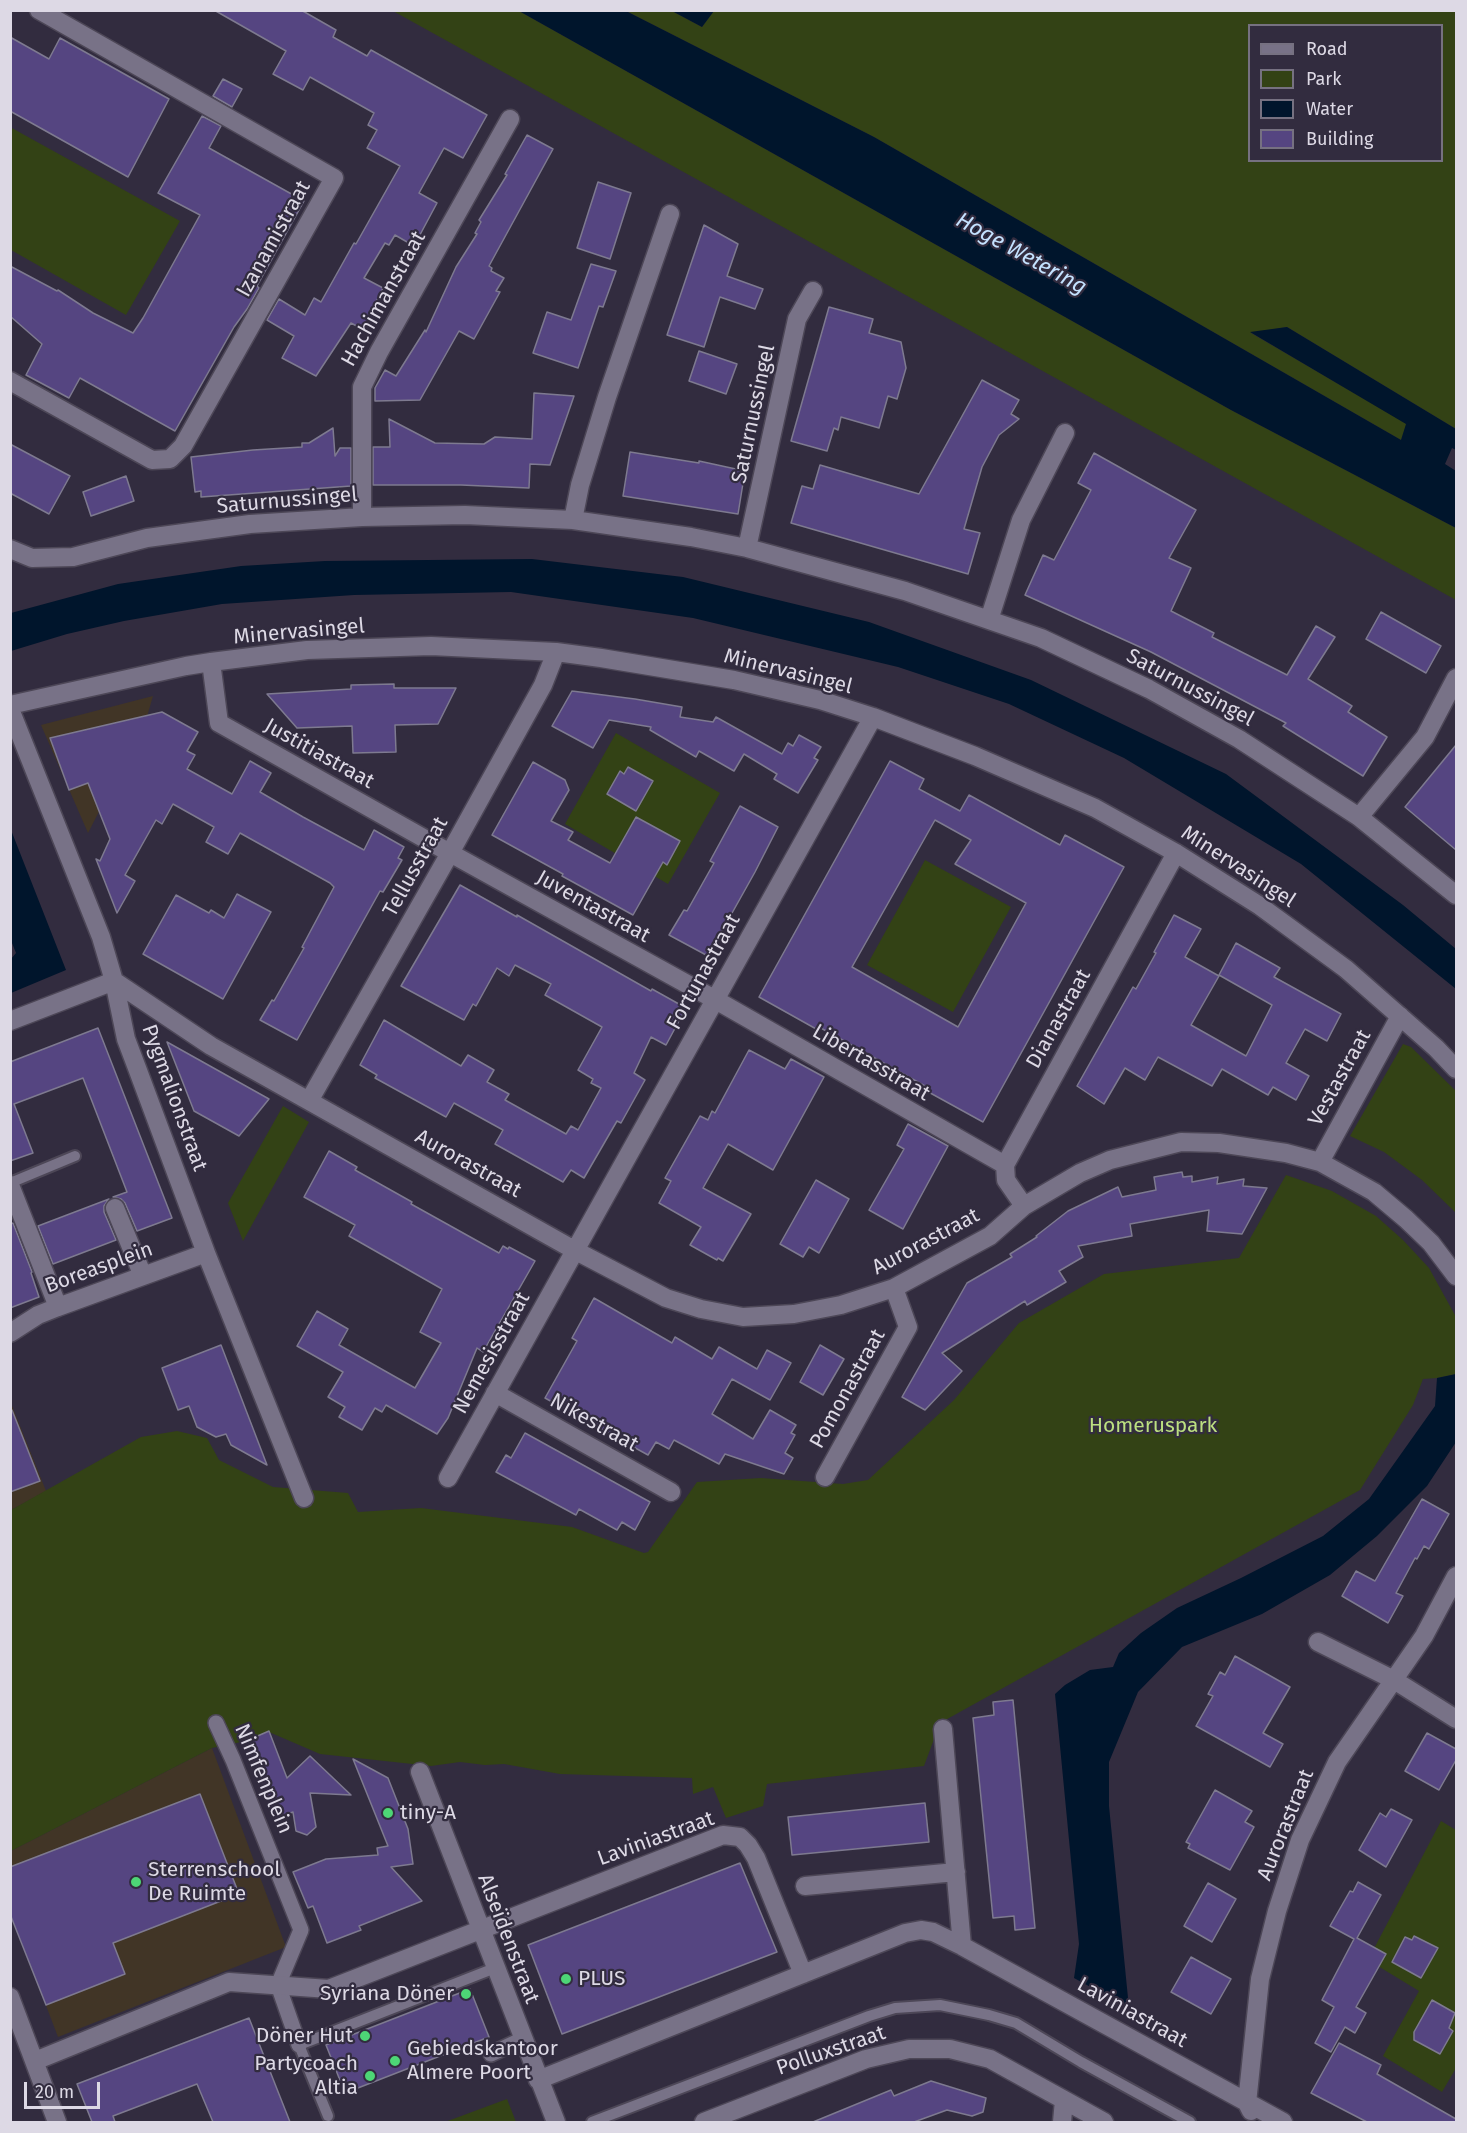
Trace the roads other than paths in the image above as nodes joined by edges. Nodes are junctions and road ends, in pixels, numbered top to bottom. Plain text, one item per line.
1 (39, 10) edge
2 (510, 119) dead end
3 (670, 214) dead end
4 (813, 291) dead end
5 (10, 381) edge
6 (1065, 433) dead end
7 (362, 517) junction
8 (573, 520) junction
9 (747, 548) junction
10 (10, 549) edge
11 (989, 620) junction
12 (556, 652) junction
13 (211, 662) junction
14 (1456, 678) edge
15 (10, 707) edge
16 (873, 717) junction
17 (1359, 817) junction
18 (450, 853) junction
19 (1176, 853) junction
20 (1456, 895) edge
21 (114, 981) junction
22 (714, 999) junction
23 (1400, 1016) junction
24 (10, 1021) edge
25 (1456, 1069) edge
26 (309, 1101) junction
27 (75, 1156) dead end
28 (1320, 1162) junction
29 (1005, 1165) junction
30 (10, 1184) edge
31 (1024, 1206) junction
32 (115, 1208) dead end
33 (576, 1251) junction
34 (206, 1253) junction
35 (143, 1275) junction
36 (1456, 1276) edge
37 (894, 1288) junction
38 (58, 1307) junction
39 (10, 1333) edge
40 (495, 1393) junction
41 (825, 1477) dead end
42 (448, 1478) dead end
43 (671, 1492) dead end
44 (304, 1498) dead end
45 (1456, 1576) edge
46 (1318, 1642) dead end
47 (1394, 1680) junction
48 (1456, 1719) edge
49 (216, 1723) dead end
50 (943, 1729) dead end
51 (420, 1772) dead end
52 (956, 1872) junction
53 (806, 1886) dead end
54 (481, 1931) junction
55 (962, 1946) junction
56 (495, 1968) junction
57 (802, 1974) junction
58 (278, 1985) junction
59 (10, 1997) edge
60 (523, 2039) junction
61 (299, 2045) junction
62 (491, 2054) dead end
63 (35, 2061) junction
64 (538, 2080) junction
65 (1064, 2100) junction
66 (1248, 2103) junction
67 (328, 2116) dead end
68 (57, 2122) edge
69 (556, 2122) edge
70 (592, 2122) edge
71 (704, 2122) edge
72 (1062, 2122) edge
73 (1104, 2122) edge
74 (1190, 2122) edge
75 (1257, 2122) edge
76 (1283, 2122) edge

1 - 5 street, Izanamistraat
2 - 7 street, Hachimanstraat
3 - 8 street
4 - 9 street, Saturnussingel
6 - 11 street
7 - 8 street, Saturnussingel
7 - 10 street, Saturnussingel
8 - 9 street, Saturnussingel
9 - 11 street, Saturnussingel
11 - 17 street, Saturnussingel
12 - 13 street, Minervasingel
12 - 16 street, Minervasingel
12 - 18 street, Tellusstraat
13 - 15 street, Minervasingel
13 - 18 street, Justitiastraat
14 - 17 street
15 - 21 street, Pygmalionstraat
16 - 19 street, Minervasingel
16 - 22 street, Fortunastraat
17 - 20 street, Saturnussingel
18 - 22 street, Juventastraat
18 - 26 street, Tellusstraat
19 - 23 street, Minervasingel
19 - 29 street, Dianastraat
21 - 24 street
21 - 26 street, Aurorastraat
21 - 34 street, Pygmalionstraat
22 - 29 street, Libertasstraat
22 - 33 street, Fortunastraat
23 - 25 street, Minervasingel
23 - 28 street, Vestastraat
26 - 33 street, Aurorastraat
27 - 30 lane
28 - 31 street, Aurorastraat
28 - 36 street, Aurorastraat
29 - 31 street
30 - 38 street
31 - 37 street, Aurorastraat
32 - 35 street
33 - 37 street, Aurorastraat
33 - 40 street, Nemesisstraat
34 - 35 street, Boreasplein
34 - 44 street, Pygmalionstraat
35 - 38 street, Boreasplein
37 - 41 street, Pomonastraat
38 - 39 street, Boreasplein
40 - 42 street, Nemesisstraat
40 - 43 street, Nikestraat
45 - 47 street, Aurorastraat
46 - 47 street
47 - 48 street
47 - 66 street, Aurorastraat
49 - 58 street, Nimfenplein
50 - 52 street
51 - 54 street, Alseïdenstraat
52 - 53 street
52 - 55 street
54 - 56 street, Alseïdenstraat
54 - 57 street, Laviniastraat
54 - 58 street
55 - 57 street, Laviniastraat
55 - 66 street, Laviniastraat
56 - 60 street, Alseïdenstraat
56 - 61 lane
57 - 64 street, Laviniastraat
58 - 61 street
58 - 63 street
59 - 63 street
60 - 62 street
60 - 64 street, Alseïdenstraat
61 - 67 lane
63 - 68 street
64 - 69 street, Alseïdenstraat
65 - 71 street, Polluxstraat
65 - 72 street
65 - 73 street, Polluxstraat
66 - 75 street
66 - 76 street, Laviniastraat
70 - 74 lane

